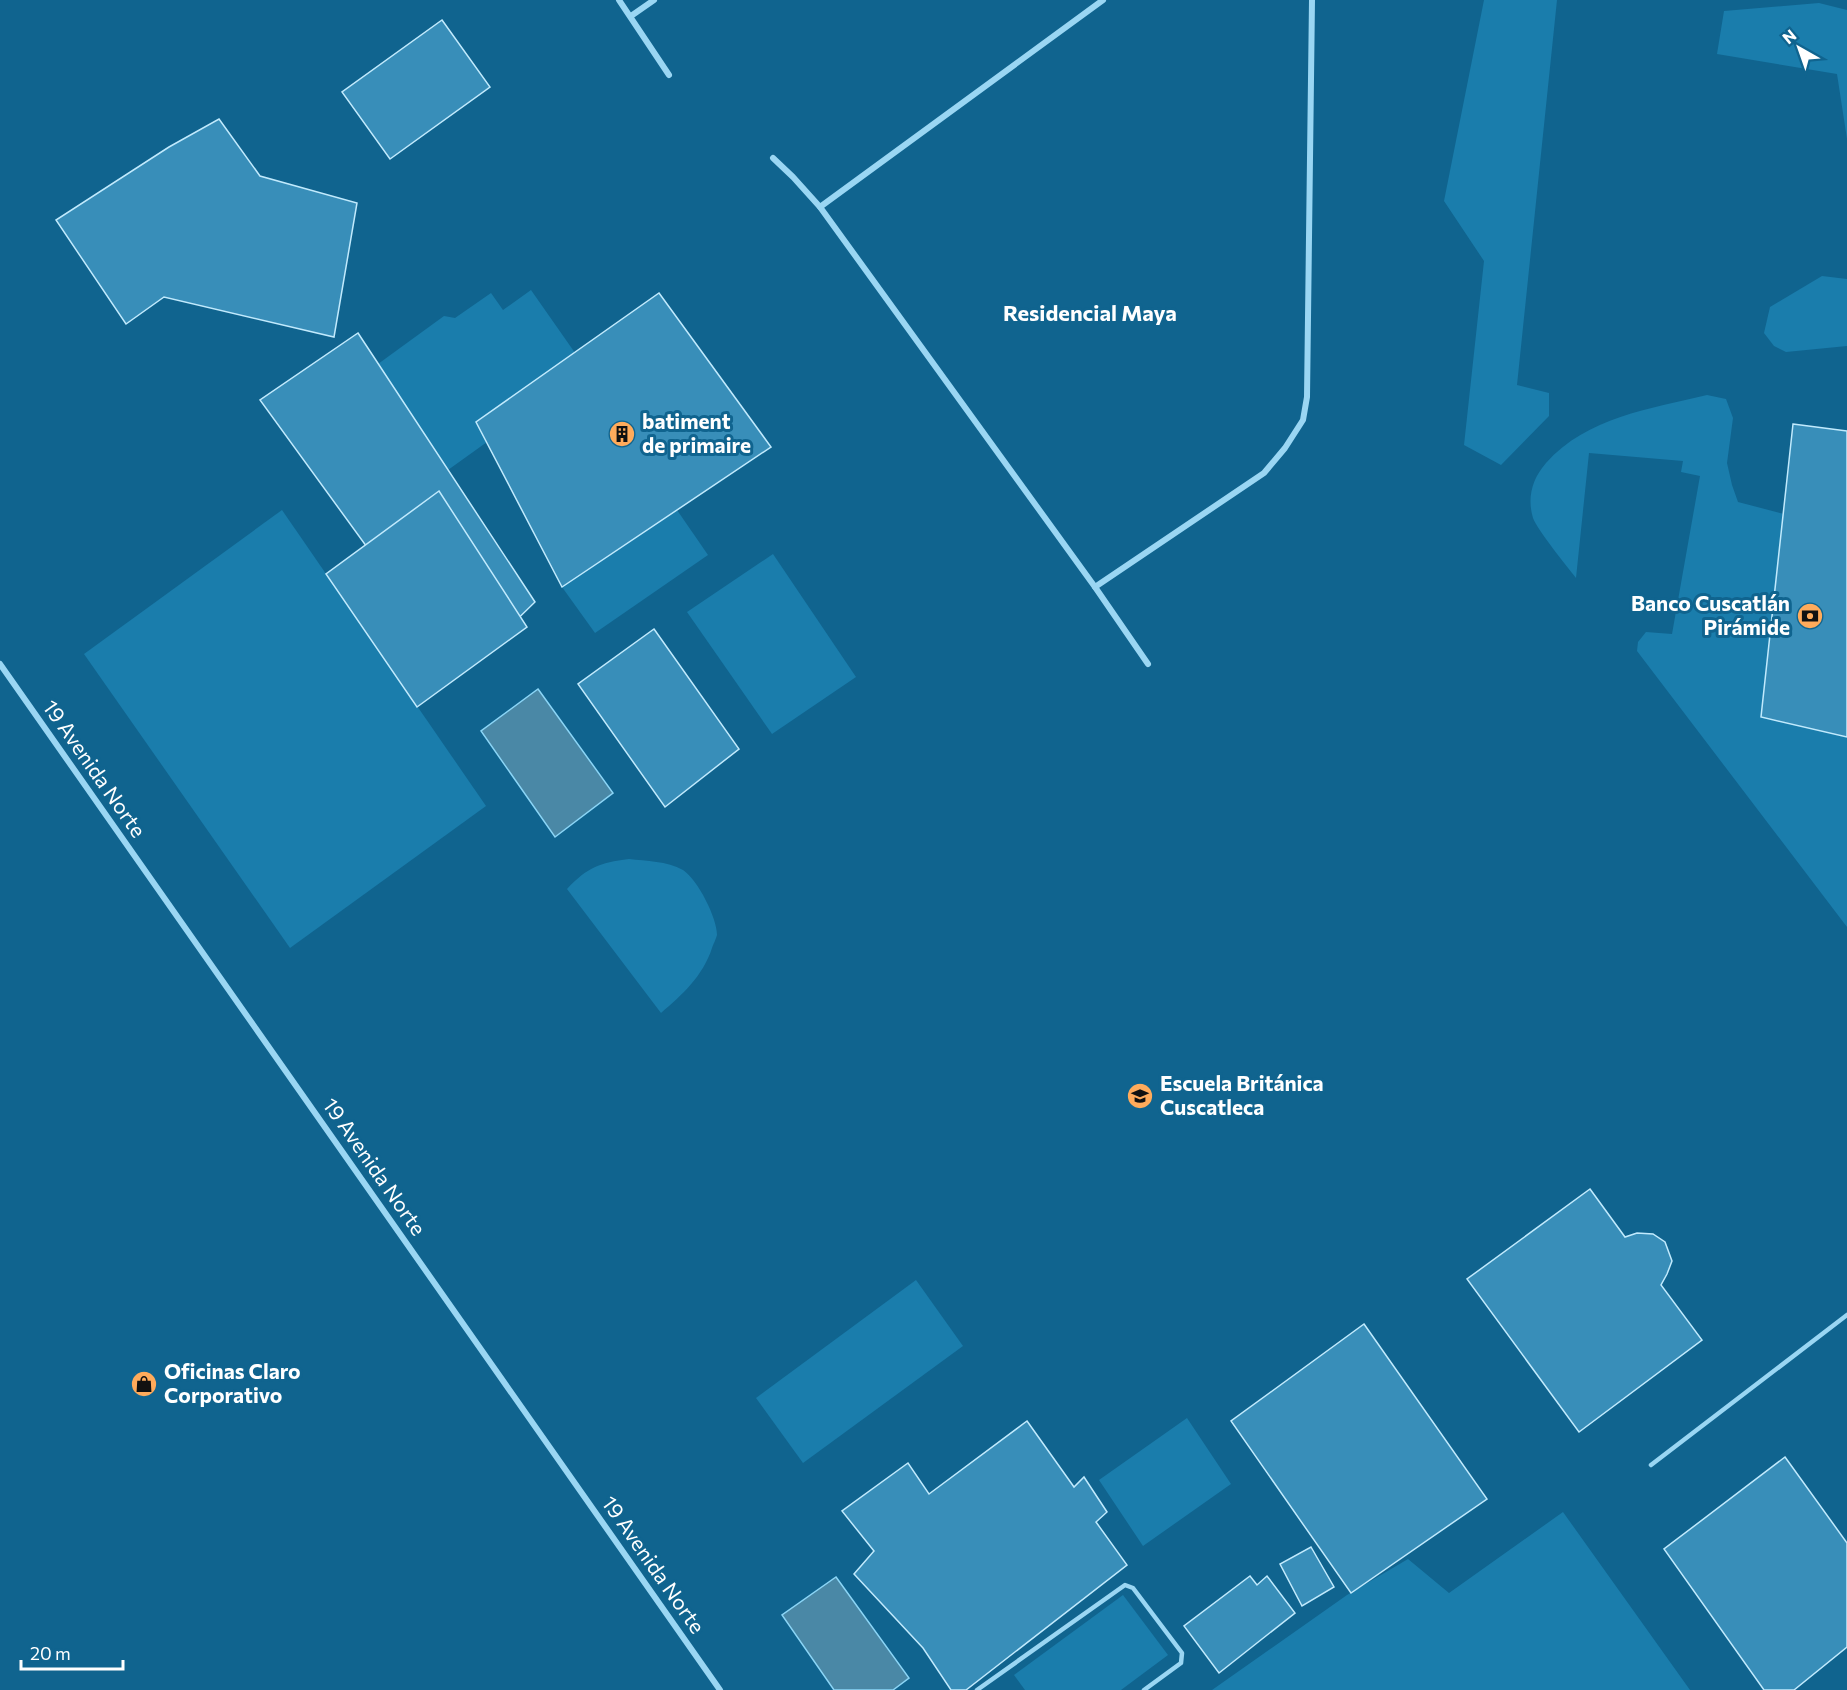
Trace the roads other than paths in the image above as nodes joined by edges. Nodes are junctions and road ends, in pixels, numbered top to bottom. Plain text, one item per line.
1 (619, 0) edge
2 (654, 0) edge
3 (1103, 0) edge
4 (1312, 0) edge
5 (630, 16) junction
6 (669, 75) dead end
7 (773, 158) dead end
8 (820, 207) junction
9 (1095, 587) junction
10 (0, 664) edge
11 (1148, 664) dead end
12 (1847, 1314) edge
13 (1651, 1465) dead end
14 (720, 1690) edge
15 (977, 1690) edge
16 (1144, 1690) edge

1 - 5 street
2 - 5 street
3 - 8 street
4 - 9 street
5 - 6 street
7 - 8 street
8 - 9 street
9 - 11 street
10 - 14 street, 19 Avenida Norte
12 - 13 lane
15 - 16 lane

